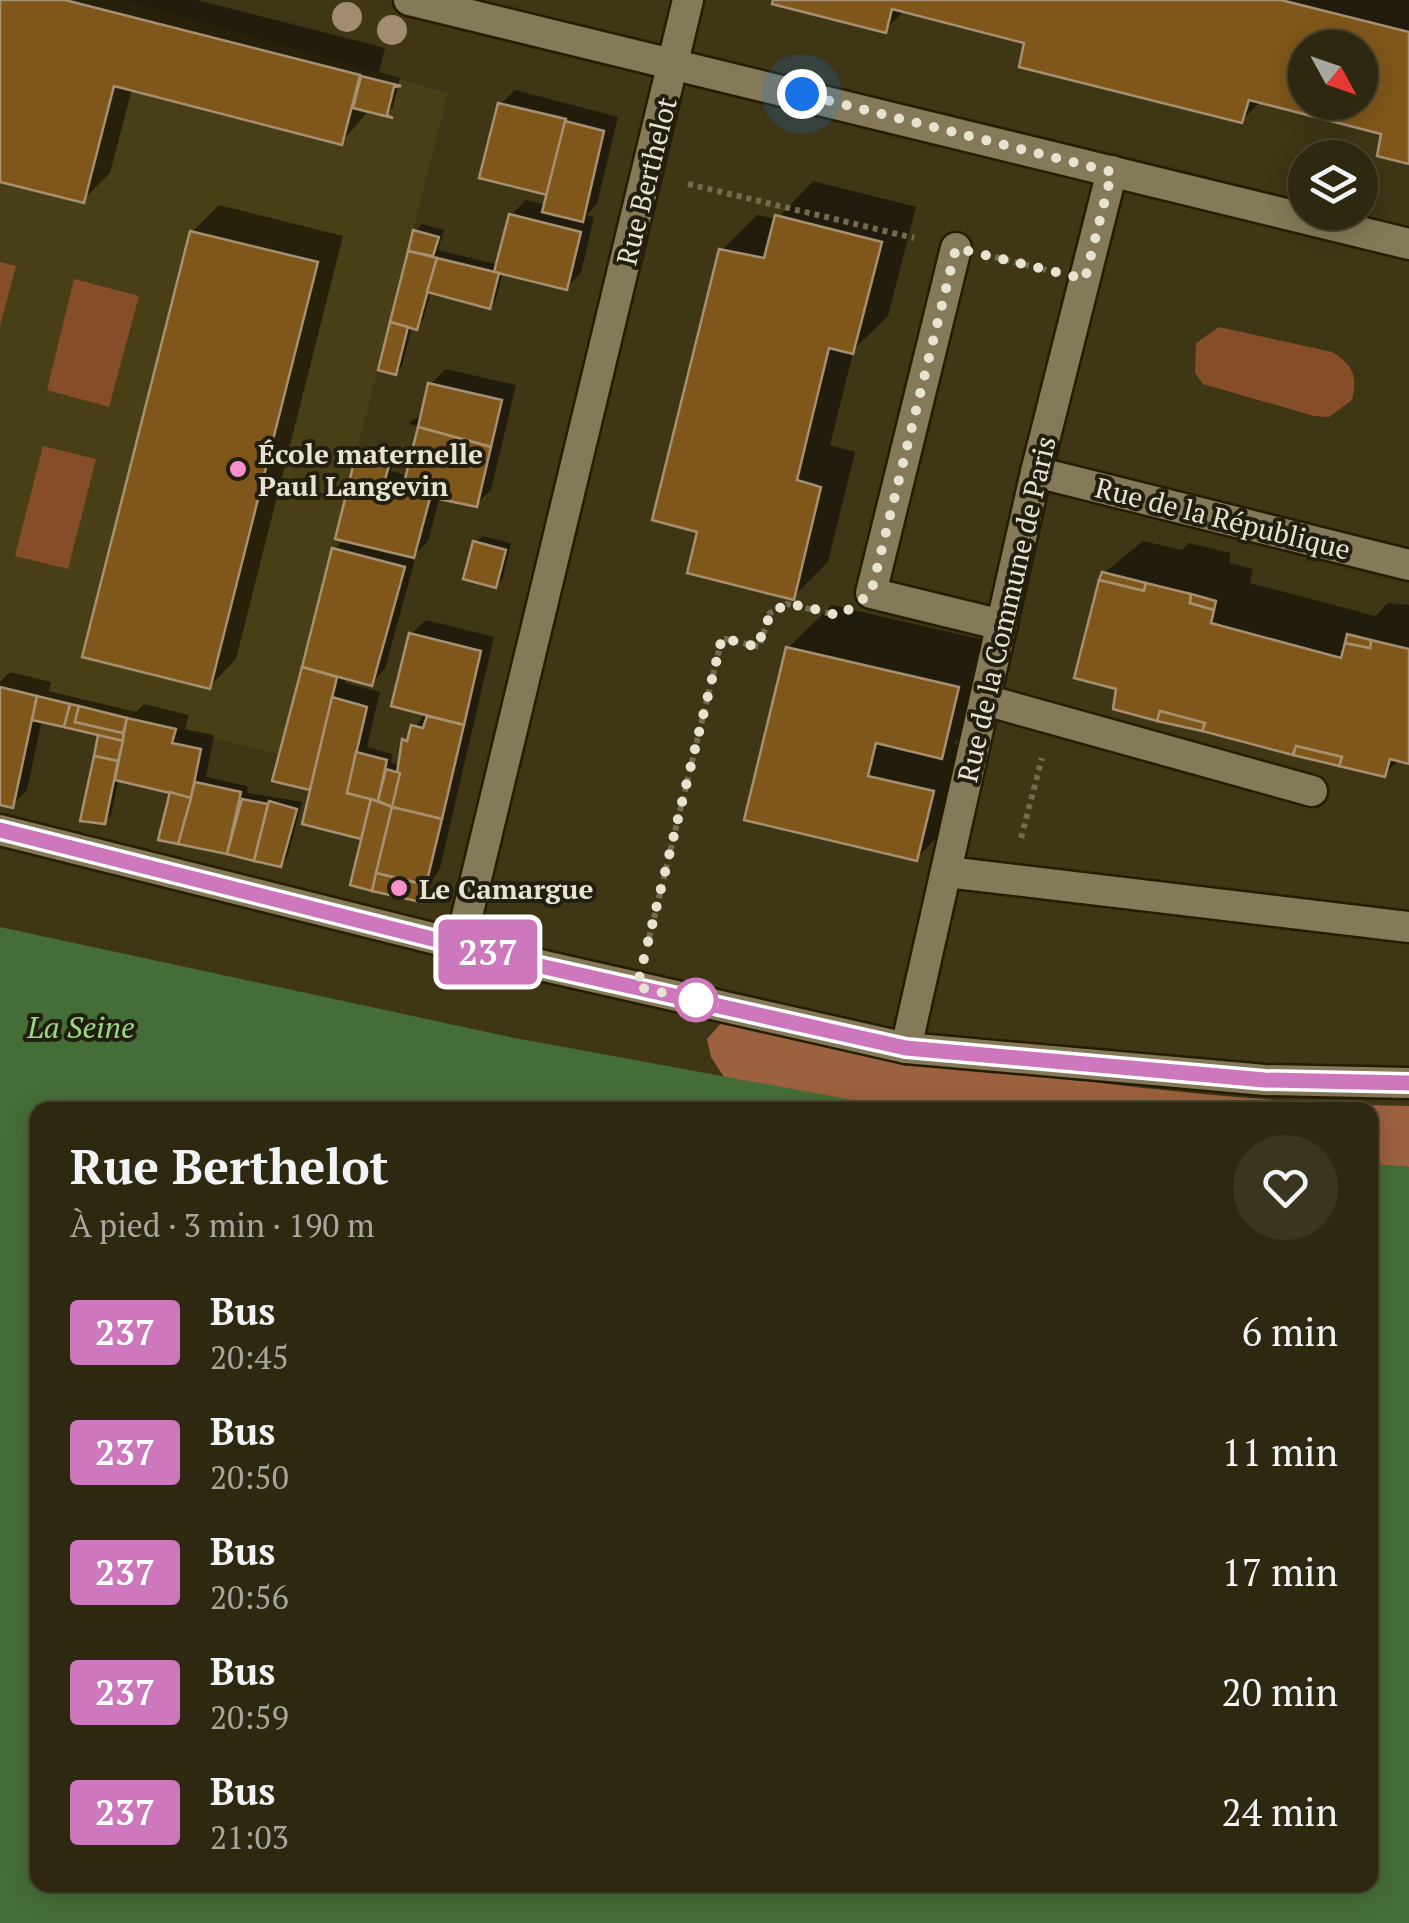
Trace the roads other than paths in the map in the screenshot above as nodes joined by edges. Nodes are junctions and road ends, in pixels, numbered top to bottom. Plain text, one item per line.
1 (408, 0) edge
2 (688, 0) edge
3 (675, 62) junction
4 (1112, 172) junction
5 (1409, 244) edge
6 (956, 248) road end
7 (1036, 472) junction
8 (1409, 565) edge
9 (1002, 625) junction
10 (986, 700) junction
11 (1312, 792) dead end
12 (0, 830) edge
13 (947, 872) junction
14 (1409, 928) edge
15 (460, 944) junction
16 (906, 1048) junction
17 (1409, 1083) edge

1 - 3 street
2 - 3 street, Rue Berthelot
3 - 4 street
3 - 15 street, Rue Berthelot
4 - 5 street
4 - 7 street, Rue de la Commune de Paris
6 - 9 street
7 - 8 street, Rue de la République
7 - 9 street, Rue de la Commune de Paris
9 - 10 street, Rue de la Commune de Paris
10 - 11 street
10 - 13 street, Rue de la Commune de Paris
12 - 15 street
13 - 14 street
13 - 16 street, Rue de la Commune de Paris
15 - 16 street
16 - 17 street

